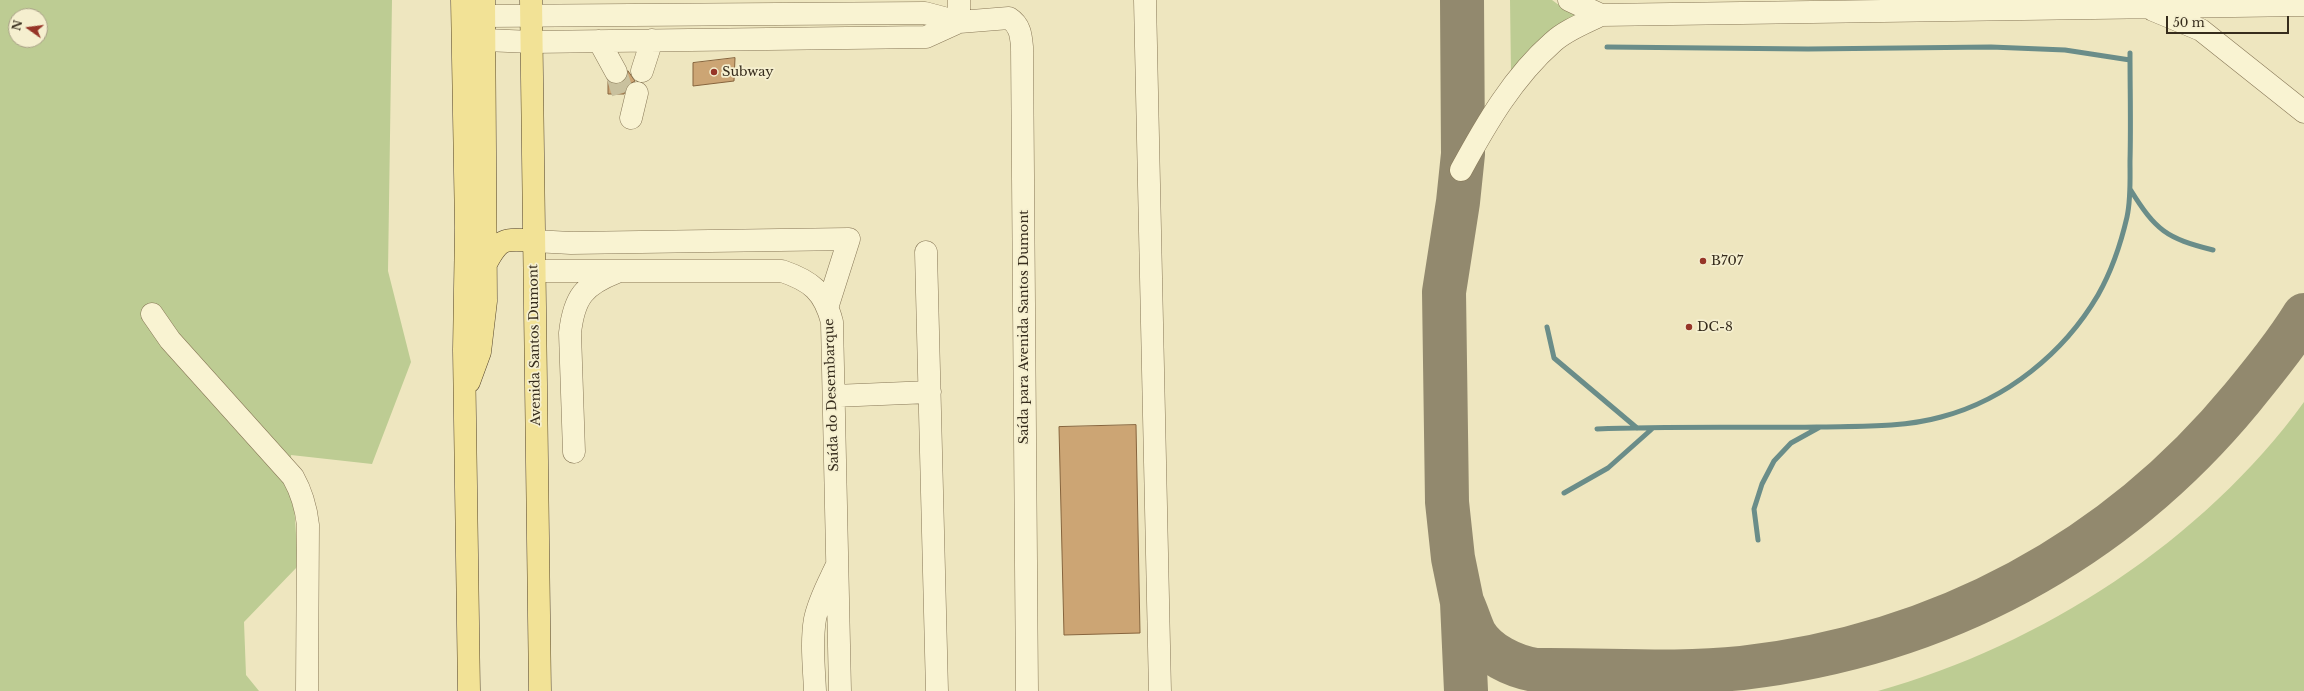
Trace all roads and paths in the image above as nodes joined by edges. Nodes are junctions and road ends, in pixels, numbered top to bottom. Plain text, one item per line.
1 (462, 0) edge
2 (959, 0) edge
3 (1145, 0) edge
4 (1569, 0) edge
5 (1942, 5) edge
6 (2304, 5) edge
7 (871, 6) edge
8 (2142, 6) junction
9 (837, 7) edge
10 (485, 8) edge
11 (531, 8) edge
12 (1601, 15) junction
13 (959, 22) junction
14 (838, 38) junction
15 (865, 38) junction
16 (485, 40) junction
17 (652, 40) junction
18 (599, 41) junction
19 (532, 42) junction
20 (463, 68) junction
21 (485, 68) junction
22 (642, 71) dead end
23 (616, 72) tunnel mouth
24 (2304, 112) edge
25 (1461, 170) dead end
26 (534, 241) junction
27 (926, 252) dead end
28 (485, 266) junction
29 (535, 271) junction
30 (617, 272) junction
31 (828, 305) junction
32 (152, 314) dead end
33 (465, 392) junction
34 (930, 392) junction
35 (834, 396) junction
36 (574, 452) dead end
37 (837, 564) junction
38 (307, 691) edge
39 (469, 691) edge
40 (540, 691) edge
41 (814, 691) edge
42 (840, 691) edge
43 (937, 691) edge
44 (1027, 691) edge
45 (1160, 691) edge

1 - 20 main road
2 - 13 street
3 - 45 street
4 - 12 street
5 - 8 street
5 - 12 street
6 - 8 street
7 - 9 street
7 - 13 street
7 - 15 street
8 - 24 street
9 - 11 street
9 - 14 street
10 - 11 street
10 - 16 main road
11 - 19 main road, Avenida Santos Dumont
12 - 25 street
13 - 15 street
13 - 44 street, Saída para Avenida Santos Dumont
14 - 15 street
14 - 17 street
16 - 19 street
16 - 21 main road
17 - 18 street
17 - 22 street
18 - 19 street
18 - 23 street
19 - 26 main road, Avenida Santos Dumont
20 - 21 main road
20 - 33 main road
21 - 28 main road
26 - 28 main road
26 - 29 main road, Avenida Santos Dumont
26 - 31 street
27 - 34 street
28 - 33 main road
29 - 30 street, Saída do Desembarque
29 - 40 main road, Avenida Santos Dumont
30 - 31 street, Saída do Desembarque
30 - 36 street
31 - 35 street, Saída do Desembarque
32 - 38 street
33 - 39 main road
34 - 35 street
34 - 43 street
35 - 37 street, Saída do Desembarque
37 - 41 street, Saída do Desembarque
37 - 42 street

